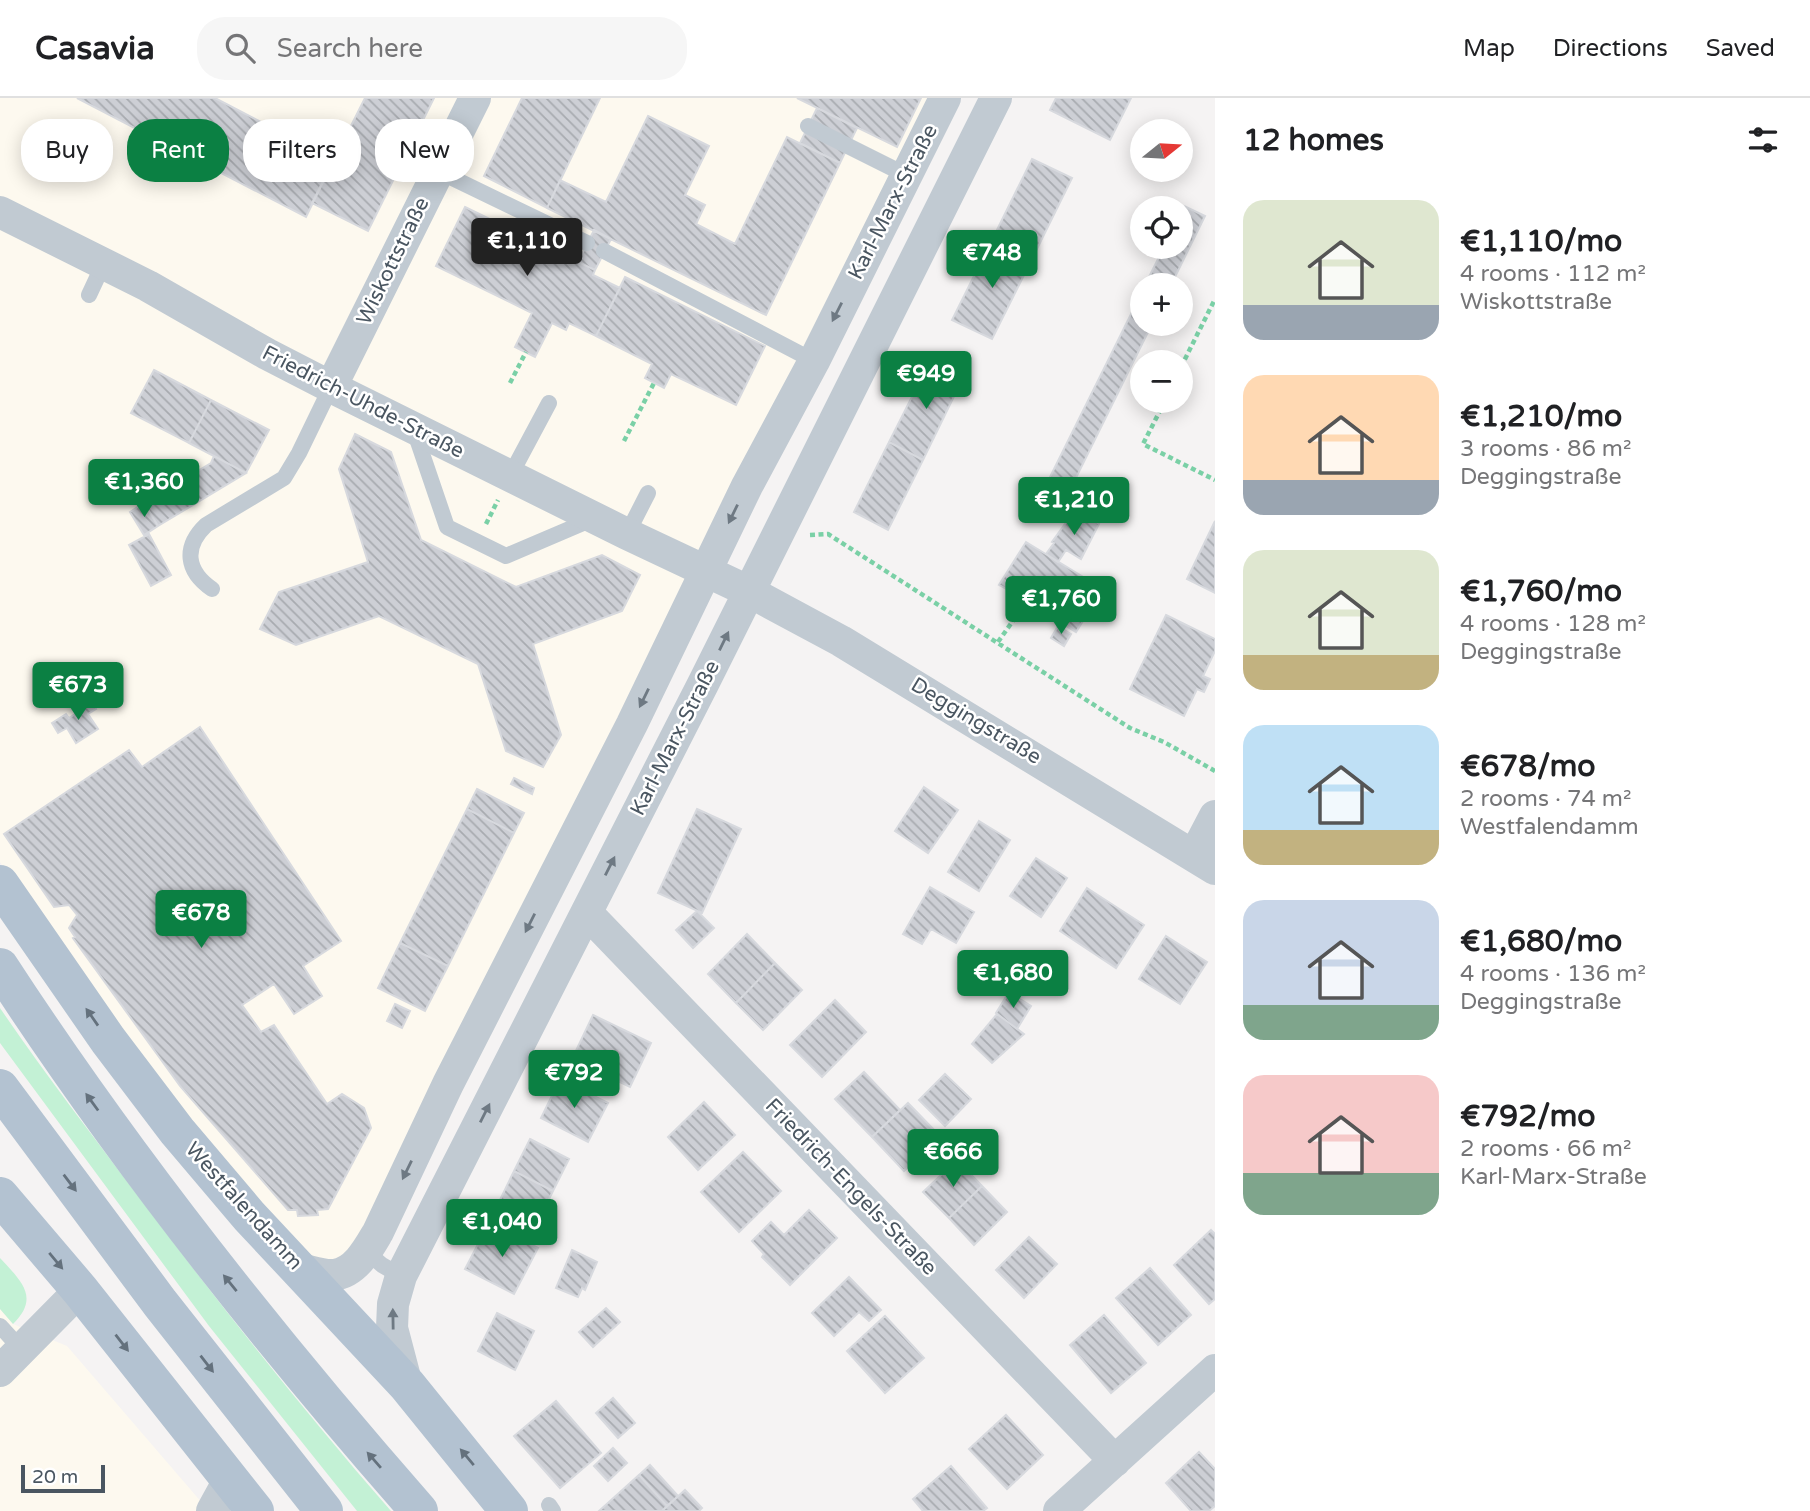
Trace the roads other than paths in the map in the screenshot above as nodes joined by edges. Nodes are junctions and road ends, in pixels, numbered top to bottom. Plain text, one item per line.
1 (475, 98) edge
2 (945, 98) edge
3 (996, 98) edge
4 (464, 119) edge
5 (808, 126) dead end
6 (906, 175) junction
7 (433, 182) edge
8 (461, 182) edge
9 (0, 212) edge
10 (587, 243) dead end
11 (604, 251) dead end
12 (103, 265) junction
13 (89, 295) dead end
14 (814, 361) junction
15 (331, 387) junction
16 (550, 403) dead end
17 (413, 428) junction
18 (510, 476) junction
19 (648, 493) dead end
20 (595, 518) junction
21 (627, 534) junction
22 (729, 582) junction
23 (212, 589) dead end
24 (1215, 816) edge
25 (1205, 862) edge
26 (0, 884) edge
27 (587, 913) junction
28 (0, 967) edge
29 (0, 1088) edge
30 (0, 1196) edge
31 (366, 1252) junction
32 (300, 1269) junction
33 (401, 1276) junction
34 (80, 1290) junction
35 (7, 1349) edge
36 (1215, 1370) edge
37 (407, 1385) junction
38 (1115, 1461) junction
39 (221, 1495) edge
40 (255, 1511) edge
41 (324, 1511) edge
42 (419, 1511) edge
43 (509, 1511) edge
44 (1059, 1511) edge

1 - 4 street, Wiskottstraße
2 - 6 street, Karl-Marx-Straße
3 - 22 street, Karl-Marx-Straße
5 - 6 lane
6 -> 14 street, Karl-Marx-Straße
7 - 15 street, Wiskottstraße
8 - 10 lane
9 - 12 street, Friedrich-Uhde-Straße
11 - 14 lane
12 - 13 lane
12 - 15 street, Friedrich-Uhde-Straße
14 -> 22 street, Karl-Marx-Straße
15 - 17 street, Friedrich-Uhde-Straße
15 - 23 lane
16 - 18 lane
17 - 18 street, Friedrich-Uhde-Straße
17 - 20 lane
18 - 20 street, Friedrich-Uhde-Straße
19 - 21 lane
20 - 21 street, Friedrich-Uhde-Straße
21 - 22 street, Friedrich-Uhde-Straße
22 - 25 street, Deggingstraße
27 -> 22 street, Karl-Marx-Straße
22 -> 31 street, Karl-Marx-Straße
24 - 25 street
32 -> 26 main road, Westfalendamm
33 -> 27 street, Karl-Marx-Straße
27 - 38 street, Friedrich-Engels-Straße
42 -> 28 main road
29 -> 41 main road
30 -> 34 main road
31 - 32 street, Karl-Marx-Straße
31 - 33 lane
32 - 37 main road, Westfalendamm
37 -> 33 street, Karl-Marx-Straße
34 - 35 street
34 -> 39 main road
36 - 38 street
43 -> 37 main road, Westfalendamm
38 - 44 street
39 - 40 main road

